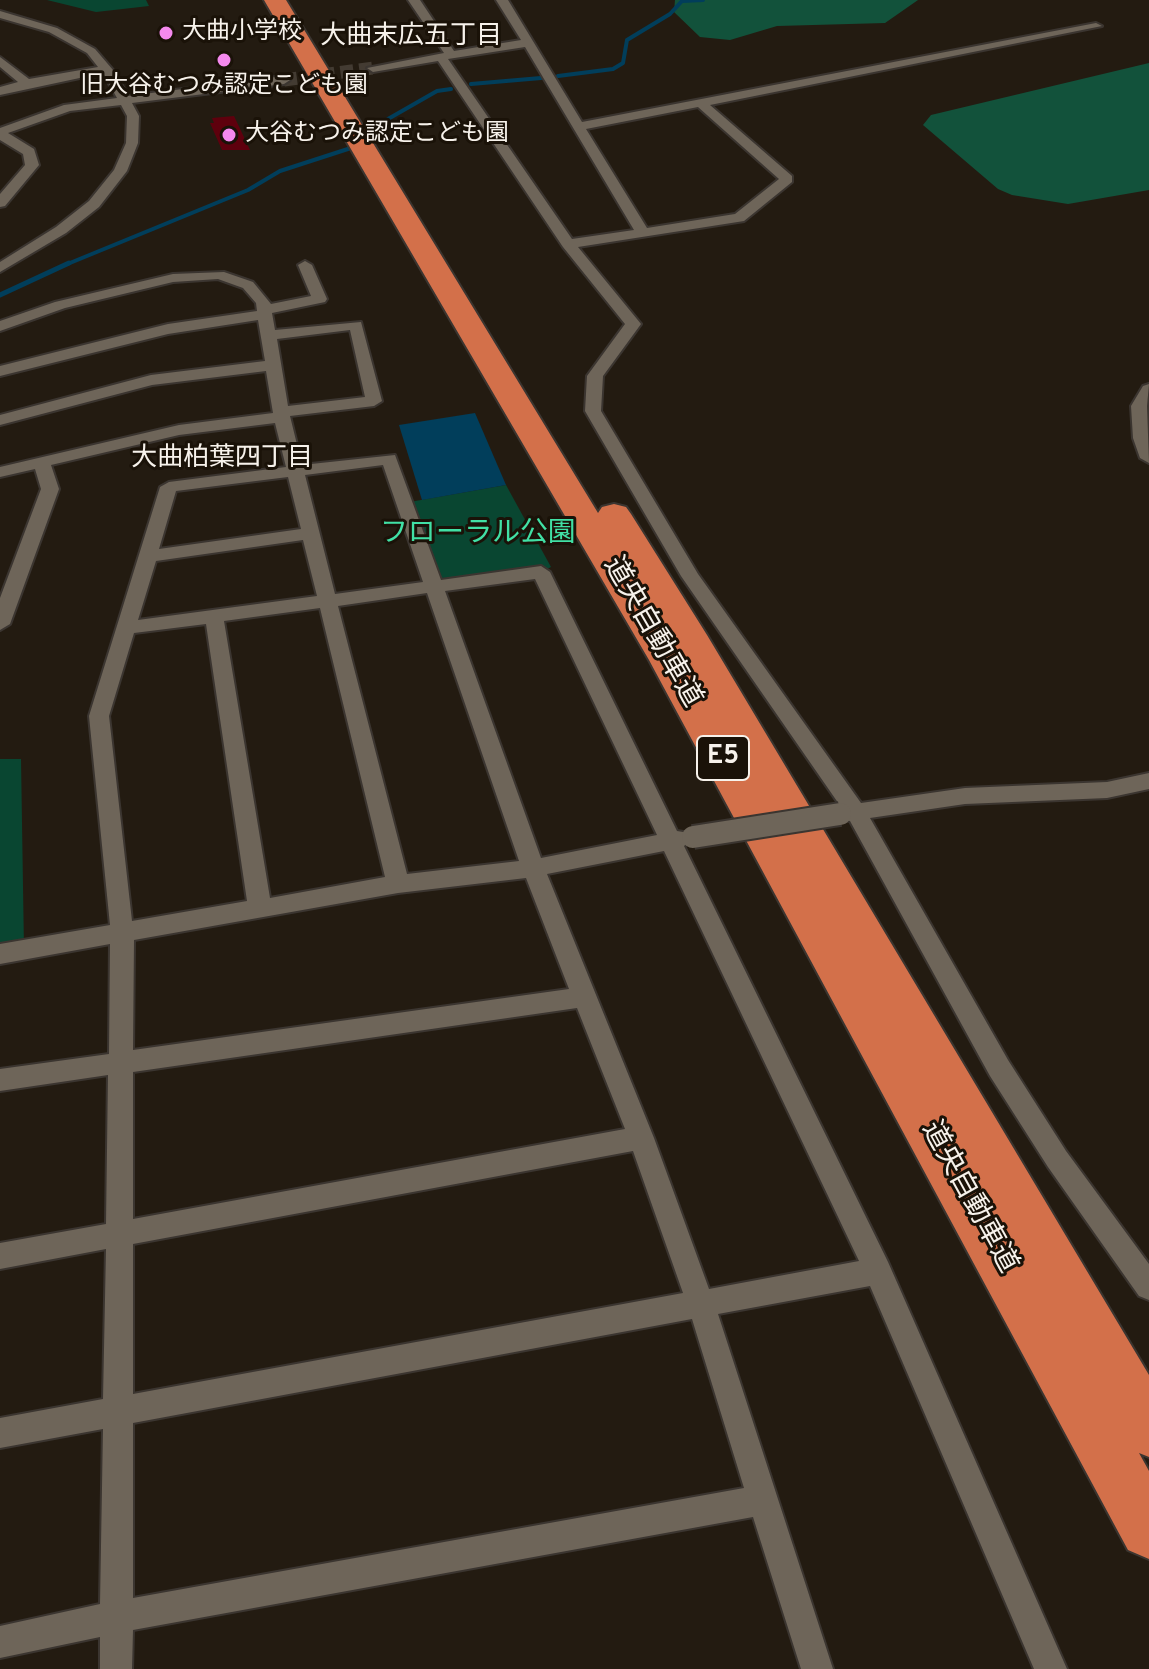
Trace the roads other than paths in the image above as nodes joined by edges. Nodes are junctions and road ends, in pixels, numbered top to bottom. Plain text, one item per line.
1 (275, 0) edge
2 (295, 0) edge
3 (414, 0) edge
4 (502, 0) edge
5 (0, 14) edge
6 (1096, 26) dead end
7 (526, 43) junction
8 (446, 56) junction
9 (0, 61) edge
10 (373, 68) tunnel mouth
11 (105, 69) junction
12 (284, 80) tunnel mouth
13 (27, 83) junction
14 (0, 91) edge
15 (124, 99) junction
16 (702, 104) junction
17 (580, 126) junction
18 (0, 133) edge
19 (0, 203) edge
20 (644, 234) junction
21 (568, 244) junction
22 (305, 265) dead end
23 (0, 268) edge
24 (264, 312) junction
25 (0, 326) edge
26 (268, 335) junction
27 (273, 365) junction
28 (0, 371) edge
29 (1149, 389) edge
30 (281, 415) junction
31 (0, 420) edge
32 (1149, 458) edge
33 (42, 462) junction
34 (295, 470) junction
35 (0, 472) edge
36 (310, 533) junction
37 (148, 556) junction
38 (433, 585) junction
39 (327, 601) junction
40 (214, 616) junction
41 (0, 624) edge
42 (127, 628) junction
43 (1149, 781) edge
44 (848, 813) junction
45 (682, 839) junction
46 (533, 868) junction
47 (398, 884) junction
48 (260, 909) junction
49 (122, 933) junction
50 (0, 954) edge
51 (585, 997) junction
52 (122, 1062) junction
53 (0, 1080) edge
54 (641, 1138) junction
55 (122, 1233) junction
56 (0, 1256) edge
57 (878, 1271) junction
58 (1149, 1287) edge
59 (701, 1304) junction
60 (120, 1409) junction
61 (1149, 1429) edge
62 (0, 1433) edge
63 (765, 1500) junction
64 (1149, 1529) edge
65 (117, 1617) junction
66 (0, 1642) edge
67 (116, 1669) edge
68 (817, 1669) edge
69 (1051, 1669) edge

1 - 64 highway, 道央自動車道 / E5
2 - 61 highway, 道央自動車道 / E5
3 - 8 street
4 - 7 street
5 - 11 street
6 - 16 street
7 - 8 street
7 - 17 street
8 - 10 street
8 - 21 street
9 - 13 street
11 - 13 street
11 - 15 street
12 - 15 street
13 - 14 street
15 - 18 street
15 - 23 street
16 - 17 street
16 - 20 street
17 - 20 street
18 - 19 street
20 - 21 street
21 - 44 street
22 - 24 street
24 - 25 street
24 - 26 street
24 - 28 street
26 - 27 street
26 - 30 street
27 - 30 street
27 - 31 street
29 - 32 street
30 - 33 street
30 - 34 street
33 - 35 street
33 - 41 street
34 - 36 street
34 - 37 street
34 - 38 street
36 - 37 street
36 - 39 street
37 - 42 street
38 - 39 street
38 - 45 street
38 - 46 street
39 - 40 street
39 - 47 street
40 - 42 street
40 - 48 street
42 - 49 street
43 - 44 street
44 - 45 street, bridge
44 - 58 street
45 - 46 street
45 - 57 street
46 - 47 street
46 - 51 street
47 - 48 street
48 - 49 street
49 - 50 street
49 - 52 street
51 - 52 street
51 - 54 street
52 - 53 street
52 - 55 street
54 - 55 street
54 - 59 street
55 - 56 street
55 - 60 street
57 - 59 street
57 - 69 street
59 - 60 street
59 - 63 street
60 - 62 street
60 - 65 street
63 - 65 street
63 - 68 street
65 - 66 street
65 - 67 street

